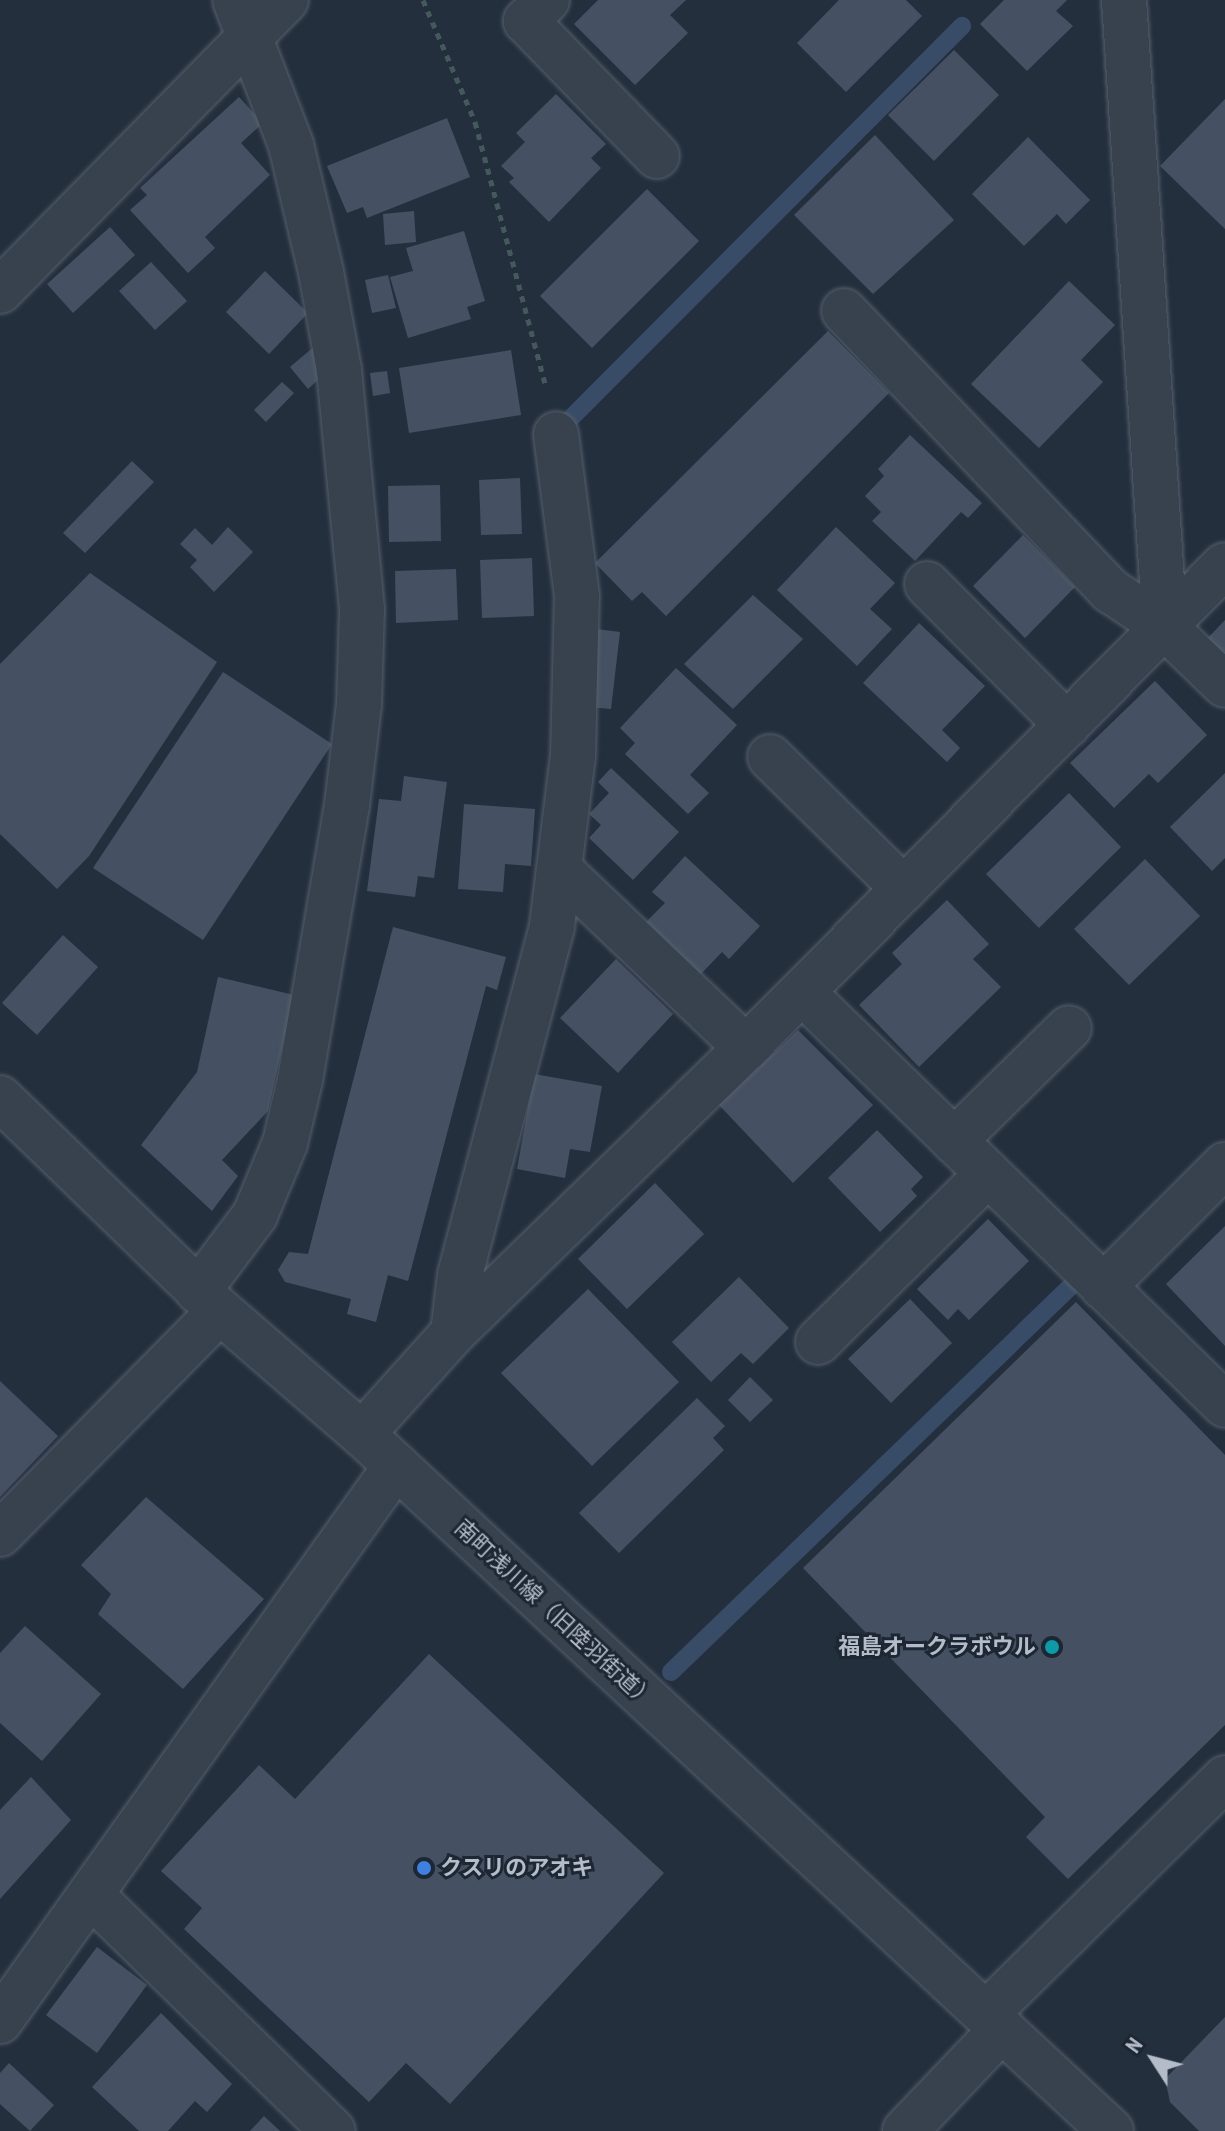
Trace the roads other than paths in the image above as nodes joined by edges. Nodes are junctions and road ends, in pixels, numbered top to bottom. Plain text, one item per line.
1 (286, 0) edge
2 (547, 0) edge
3 (1124, 0) edge
4 (242, 19) edge
5 (657, 156) dead end
6 (0, 291) edge
7 (844, 311) dead end
8 (556, 434) road end
9 (1225, 565) edge
10 (927, 584) dead end
11 (1165, 627) junction
12 (1225, 685) edge
13 (1067, 725) junction
14 (770, 757) dead end
15 (559, 869) junction
16 (904, 889) junction
17 (802, 992) junction
18 (1069, 1028) dead end
19 (746, 1048) junction
20 (0, 1098) edge
21 (954, 1141) junction
22 (1225, 1165) edge
23 (988, 1174) junction
24 (1103, 1287) junction
25 (209, 1301) junction
26 (453, 1333) junction
27 (818, 1342) dead end
28 (1225, 1405) edge
29 (362, 1434) junction
30 (396, 1466) junction
31 (0, 1534) edge
32 (1225, 1778) edge
33 (93, 1897) junction
34 (0, 2021) edge
35 (994, 2021) junction
36 (333, 2131) edge
37 (905, 2131) edge
38 (1111, 2131) edge

1 - 4 street
2 - 5 street
3 - 11 street
4 - 6 street
4 - 25 street
7 - 11 street
8 - 15 street
9 - 11 street
10 - 13 street
11 - 12 street
11 - 13 street
13 - 16 street
14 - 16 street
15 - 19 street
15 - 26 street
16 - 17 street
17 - 19 street
17 - 21 street
18 - 21 street
19 - 26 street
20 - 25 street, 南町浅川線（旧陸羽街道）
21 - 23 street
22 - 24 street
23 - 24 street
23 - 27 street
24 - 28 street
25 - 29 street, 南町浅川線（旧陸羽街道）
25 - 31 street
26 - 29 street
29 - 30 street, 南町浅川線（旧陸羽街道）
30 - 33 street
30 - 35 street, 南町浅川線（旧陸羽街道）
32 - 35 street
33 - 34 street
33 - 36 street
35 - 37 street
35 - 38 street, 南町浅川線（旧陸羽街道）

